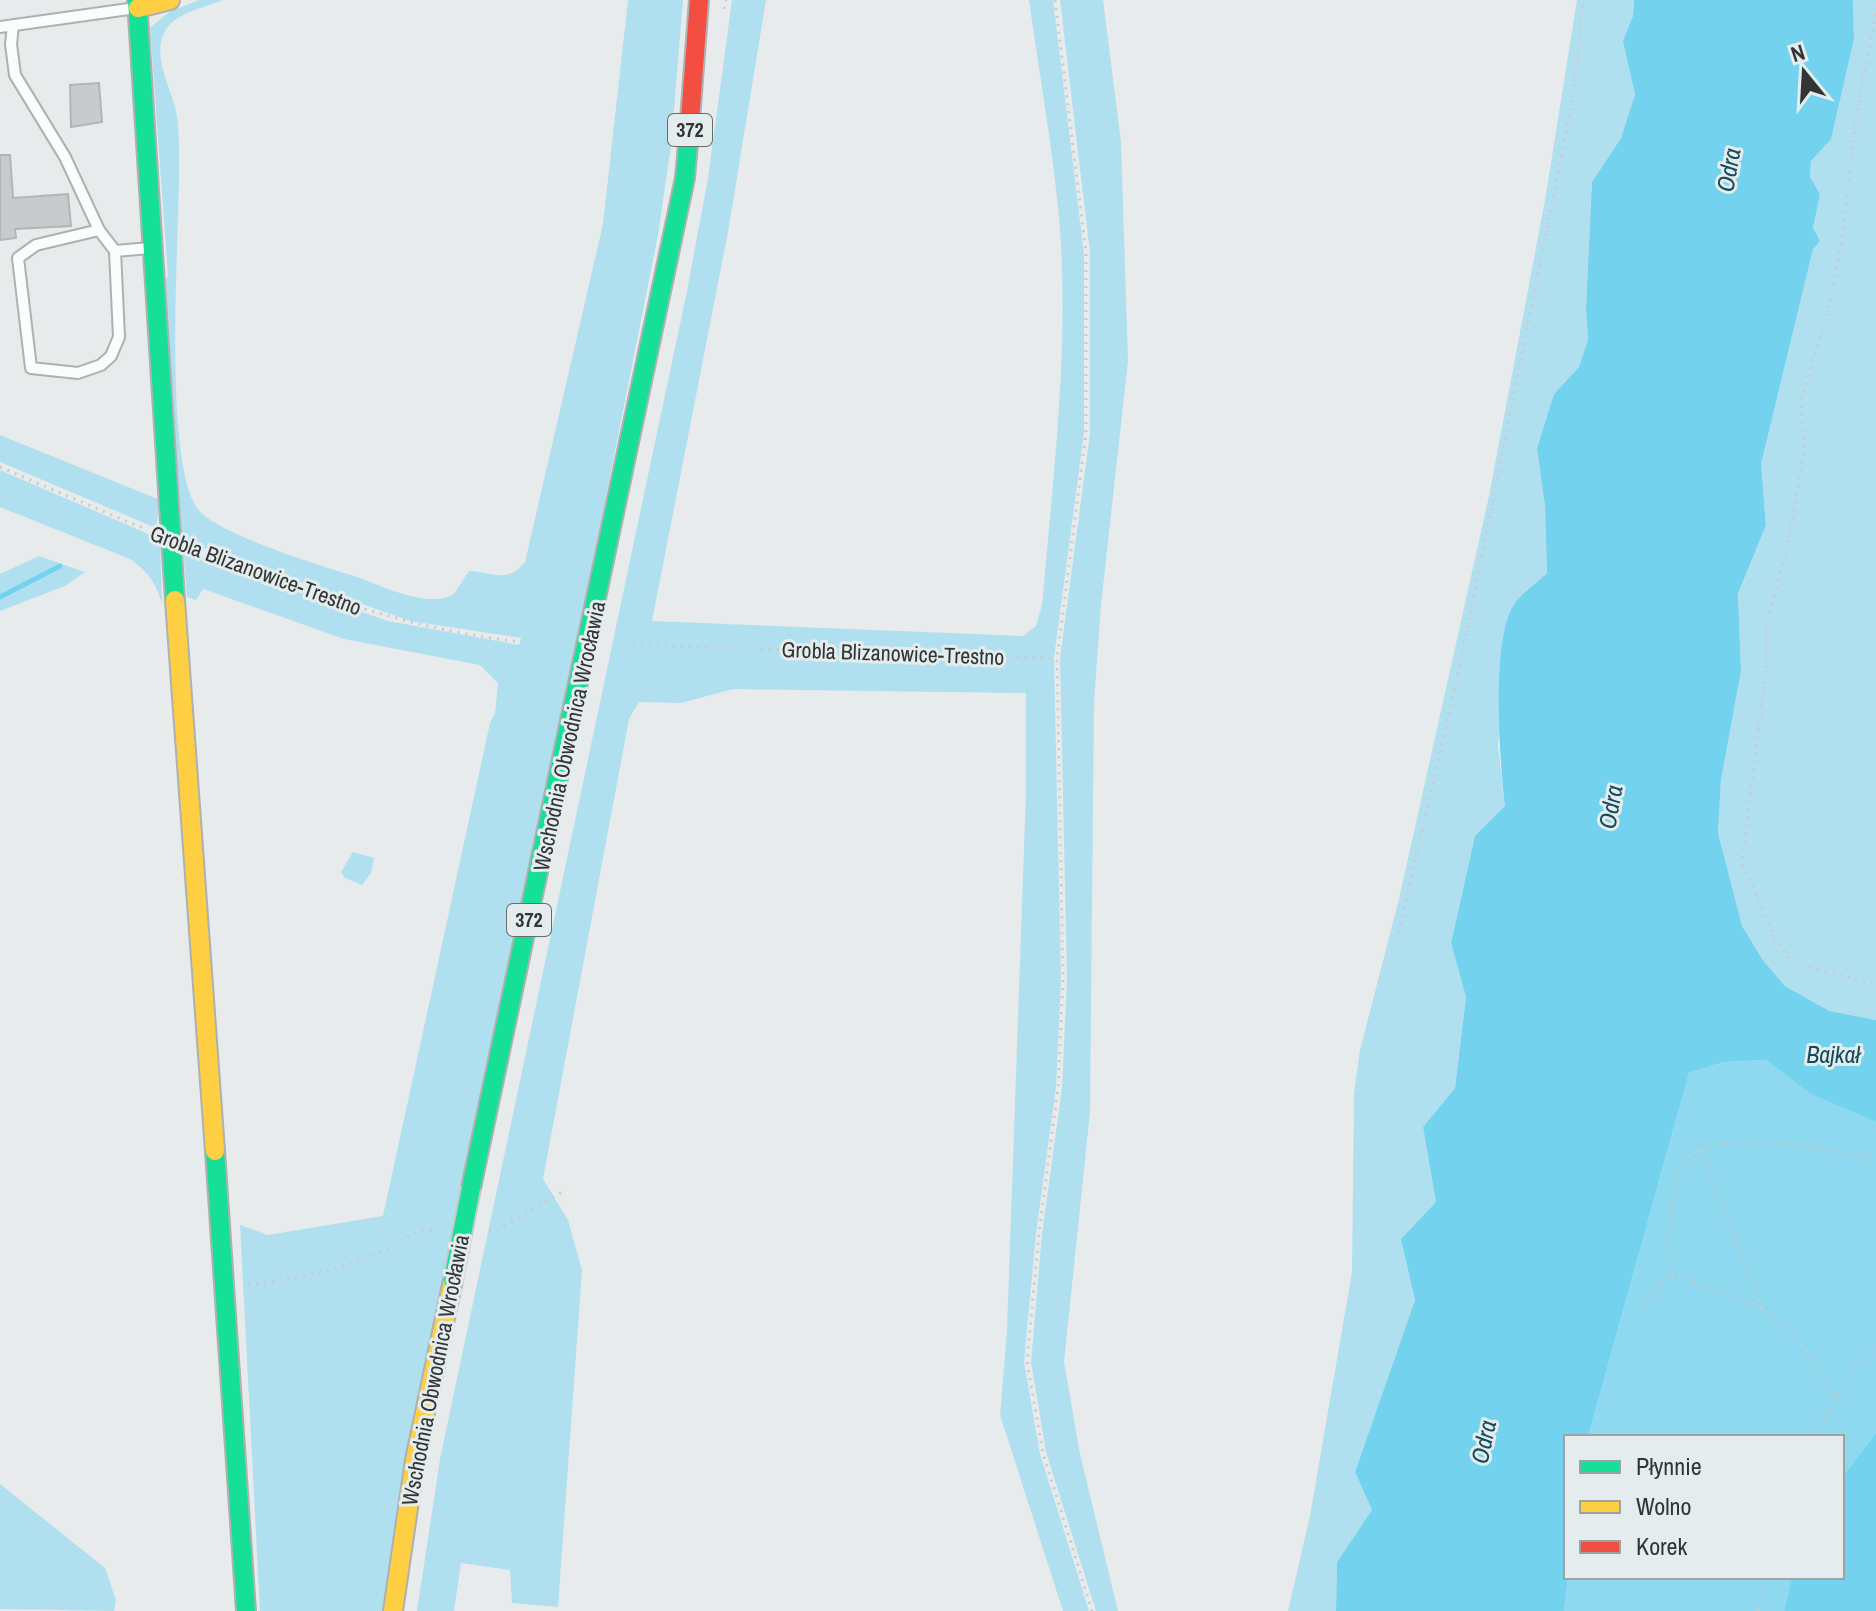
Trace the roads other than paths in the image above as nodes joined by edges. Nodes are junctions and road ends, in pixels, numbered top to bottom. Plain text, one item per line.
1 (170, 0) edge
2 (699, 0) edge
3 (138, 4) edge
4 (13, 25) junction
5 (0, 27) edge
6 (99, 230) junction
7 (152, 248) junction
8 (115, 251) junction
9 (246, 1611) edge
10 (393, 1611) edge

1 - 3 street
2 - 10 street, Wschodnia Obwodnica Wrocławia / 372, bridge
3 - 4 lane
3 - 7 street
4 - 5 lane
4 - 6 lane
6 - 8 lane
6 - 8 lane
7 - 8 lane
7 - 9 street

